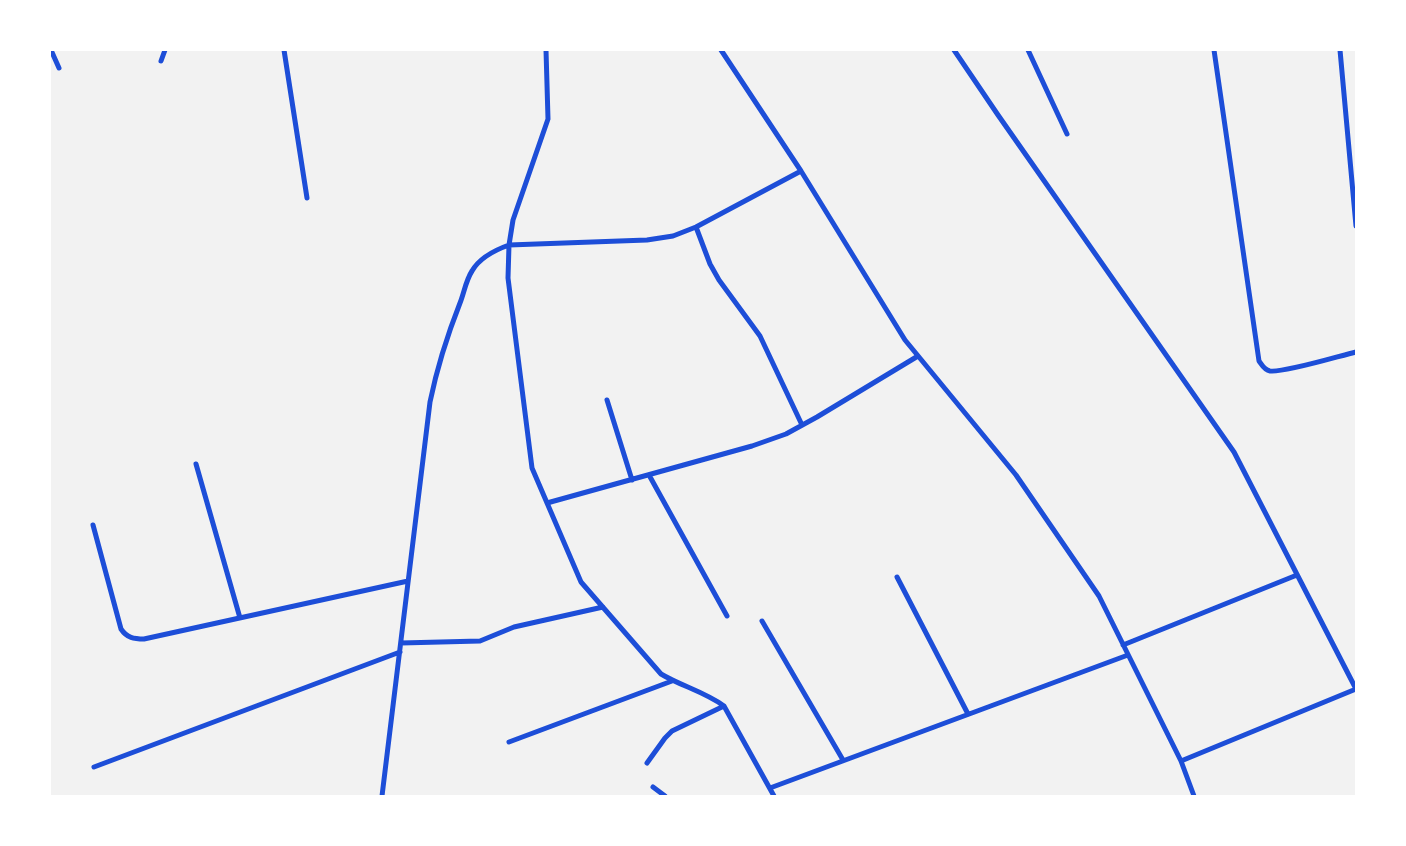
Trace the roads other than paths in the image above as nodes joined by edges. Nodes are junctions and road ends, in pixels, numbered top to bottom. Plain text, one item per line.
1 (51, 50) edge
2 (165, 50) edge
3 (284, 50) edge
4 (546, 50) edge
5 (721, 50) edge
6 (954, 50) edge
7 (1028, 50) edge
8 (1214, 50) edge
9 (1340, 50) edge
10 (161, 61) dead end
11 (59, 68) dead end
12 (1066, 134) dead end
13 (801, 171) junction
14 (308, 198) dead end
15 (1356, 226) edge
16 (696, 227) junction
17 (509, 245) junction
18 (1356, 352) edge
19 (918, 356) junction
20 (607, 400) dead end
21 (802, 425) junction
22 (196, 464) dead end
23 (649, 475) junction
24 (632, 480) junction
25 (547, 503) junction
26 (93, 525) dead end
27 (1297, 575) junction
28 (897, 578) dead end
29 (408, 581) junction
30 (603, 607) junction
31 (727, 616) dead end
32 (240, 618) junction
33 (762, 621) dead end
34 (401, 643) junction
35 (1123, 645) junction
36 (400, 652) junction
37 (1128, 655) junction
38 (672, 680) junction
39 (1356, 689) edge
40 (724, 706) junction
41 (968, 714) junction
42 (508, 742) dead end
43 (844, 760) junction
44 (1181, 761) junction
45 (647, 763) dead end
46 (94, 767) dead end
47 (653, 787) dead end
48 (770, 788) junction
49 (381, 796) edge
50 (666, 796) edge
51 (774, 796) edge
52 (1194, 796) edge

1 - 11 street
2 - 10 street
3 - 14 street
4 - 17 street
5 - 13 street
6 - 27 street
7 - 12 street
8 - 18 street
9 - 15 street
13 - 16 street
13 - 19 street
16 - 17 street
16 - 21 street
17 - 25 street
17 - 29 street
19 - 21 street
19 - 35 street
20 - 24 street
21 - 23 street
22 - 32 street
23 - 24 street
23 - 31 street
24 - 25 street
25 - 30 street
26 - 32 street
27 - 35 street
27 - 39 street
28 - 41 street
29 - 32 street
29 - 34 street
30 - 34 street
30 - 38 street
33 - 43 street
34 - 36 street
35 - 37 street
36 - 46 street
36 - 49 street
37 - 41 street
37 - 44 street
38 - 40 street
38 - 42 street
39 - 44 street
40 - 45 street
40 - 48 street
41 - 43 street
43 - 48 street
44 - 52 street
47 - 50 street
48 - 51 street

